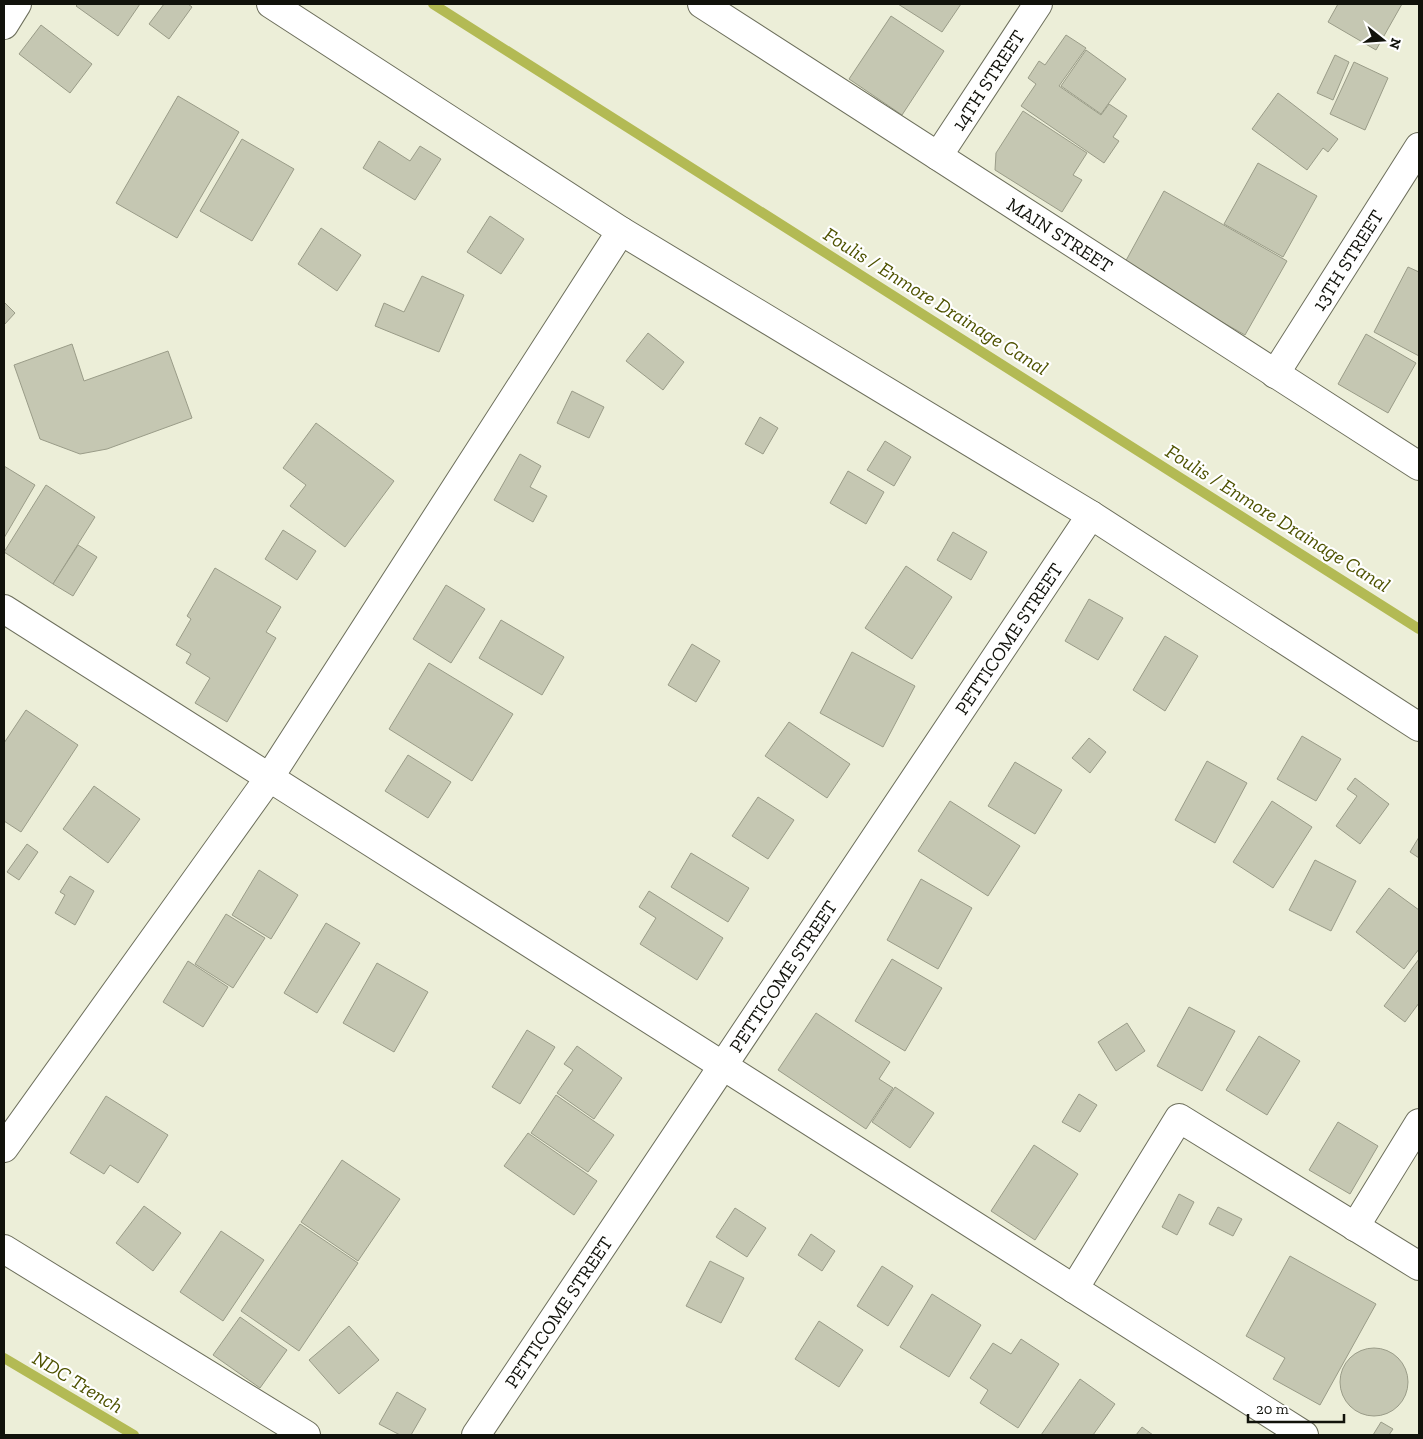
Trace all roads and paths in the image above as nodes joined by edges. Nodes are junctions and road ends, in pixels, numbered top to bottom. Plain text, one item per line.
1 (18, 4) edge
2 (271, 4) edge
3 (702, 4) edge
4 (1038, 4) edge
5 (4, 25) edge
6 (1419, 147) edge
7 (938, 156) junction
8 (621, 231) junction
9 (1275, 374) junction
10 (1419, 466) edge
11 (1091, 516) junction
12 (4, 609) edge
13 (1419, 727) edge
14 (269, 778) junction
15 (724, 1066) junction
16 (1419, 1123) edge
17 (4, 1148) edge
18 (1355, 1227) junction
19 (4, 1249) edge
20 (1419, 1266) edge
21 (1074, 1289) junction
22 (306, 1435) edge
23 (476, 1435) edge
24 (1304, 1435) edge

1 - 5 street
2 - 8 street
3 - 7 street, MAIN STREET
4 - 7 street, 14TH STREET
6 - 9 street, 13TH STREET
7 - 9 street, MAIN STREET
8 - 11 street
8 - 14 street
9 - 10 street, MAIN STREET
11 - 13 street
11 - 15 street, PETTICOME STREET
12 - 14 street
14 - 15 street
14 - 17 street
15 - 21 street
15 - 23 street, PETTICOME STREET
16 - 18 street
18 - 20 street
18 - 21 street
19 - 22 street
21 - 24 street

